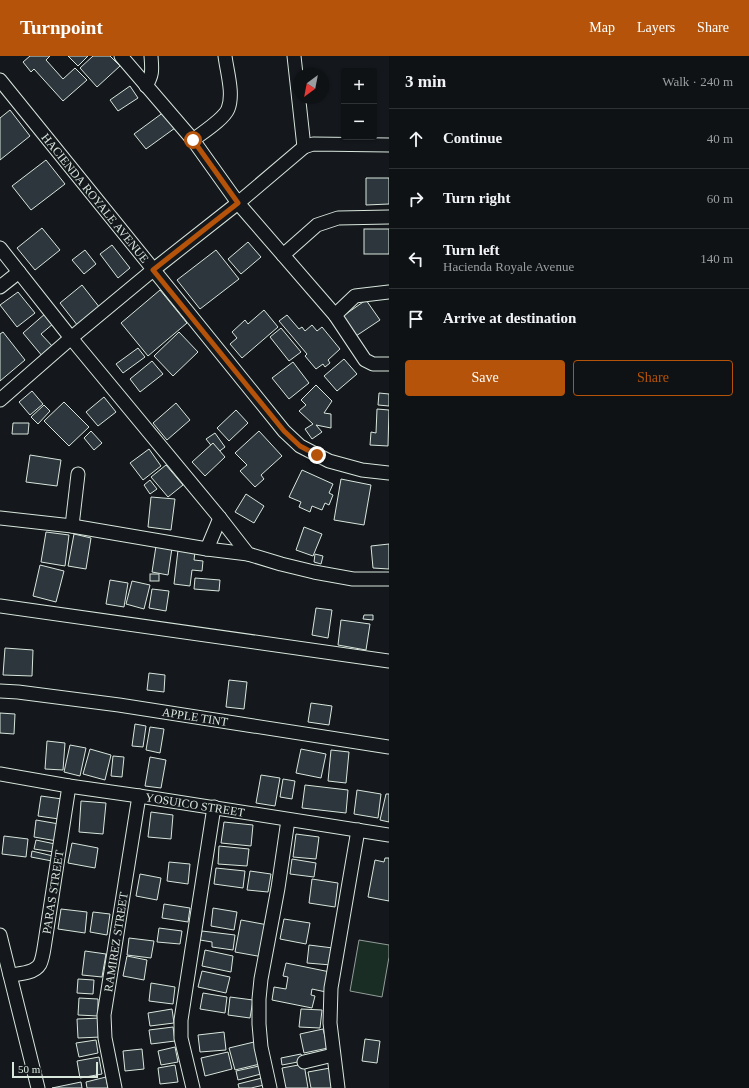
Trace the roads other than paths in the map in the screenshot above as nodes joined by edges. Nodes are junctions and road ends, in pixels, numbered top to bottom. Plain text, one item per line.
1 (121, 56) edge
2 (151, 56) edge
3 (225, 56) edge
4 (294, 56) edge
5 (0, 80) edge
6 (146, 86) junction
7 (193, 140) junction
8 (389, 145) edge
9 (304, 147) junction
10 (238, 203) junction
11 (389, 217) edge
12 (0, 248) edge
13 (283, 255) junction
14 (153, 270) junction
15 (19, 272) junction
16 (0, 287) edge
17 (389, 292) edge
18 (335, 315) junction
19 (71, 338) junction
20 (389, 364) edge
21 (0, 400) edge
22 (389, 472) edge
23 (78, 474) dead end
24 (0, 518) edge
25 (220, 518) junction
26 (72, 526) junction
27 (207, 548) junction
28 (248, 554) junction
29 (389, 578) edge
30 (0, 606) edge
31 (389, 661) edge
32 (0, 691) edge
33 (389, 747) edge
34 (0, 774) edge
35 (69, 786) junction
36 (139, 796) junction
37 (214, 807) junction
38 (288, 820) junction
39 (358, 830) junction
40 (389, 835) edge
41 (0, 935) edge
42 (10, 975) junction
43 (333, 1055) junction
44 (304, 1062) dead end
45 (38, 1088) edge
46 (115, 1088) edge
47 (193, 1088) edge
48 (270, 1088) edge
49 (338, 1088) edge

1 - 6 street
2 - 6 street
3 - 7 street
4 - 9 street
5 - 14 street, HACIENDA ROYALE AVENUE
6 - 7 street
7 - 10 street
8 - 9 street
9 - 10 street
10 - 13 street
10 - 14 street
11 - 13 street
12 - 15 street
13 - 18 street
14 - 19 street
14 - 22 street, HACIENDA ROYALE AVENUE
15 - 16 street
15 - 19 street
17 - 18 street
18 - 20 street
19 - 21 street
19 - 25 street
23 - 26 street
24 - 26 street
25 - 27 street
25 - 28 street
26 - 27 street
27 - 28 street
28 - 29 street
30 - 31 street
32 - 33 street, APPLE TINT
34 - 35 street, YOSUICO STREET
35 - 36 street, YOSUICO STREET
35 - 42 street, PARAS STREET
36 - 37 street, YOSUICO STREET
36 - 46 street, RAMIREZ STREET
37 - 38 street, YOSUICO STREET
37 - 47 street
38 - 39 street, YOSUICO STREET
38 - 48 street
39 - 40 street, YOSUICO STREET
39 - 43 street
41 - 42 street
42 - 45 street
43 - 44 street
43 - 49 street

